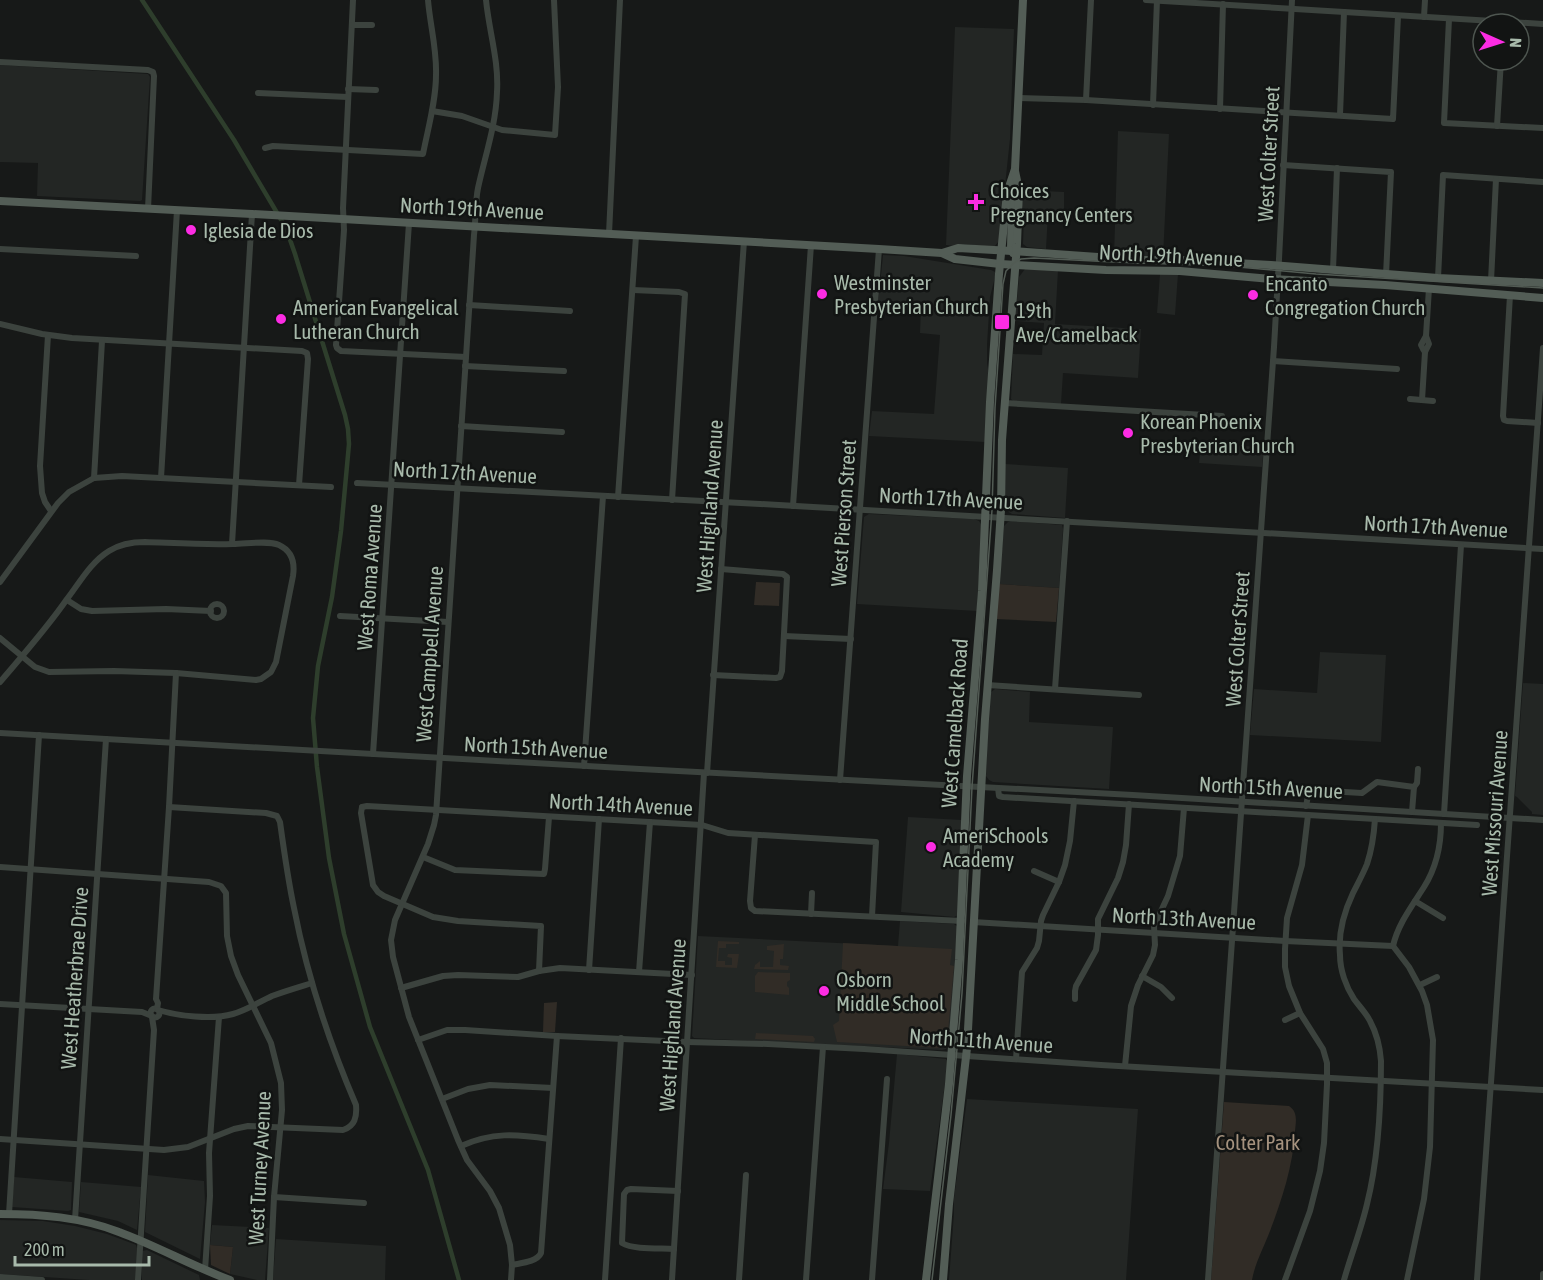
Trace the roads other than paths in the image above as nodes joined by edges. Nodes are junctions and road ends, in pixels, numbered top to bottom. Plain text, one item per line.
1 (353, 0) edge
2 (428, 0) edge
3 (486, 0) edge
4 (554, 0) edge
5 (620, 0) edge
6 (1023, 0) edge
7 (1091, 0) edge
8 (1146, 0) edge
9 (1157, 0) edge
10 (1292, 0) edge
11 (1425, 0) edge
12 (1223, 4) junction
13 (1291, 9) junction
14 (1344, 12) junction
15 (1398, 16) junction
16 (1424, 17) junction
17 (1449, 19) junction
18 (1471, 21) edge
19 (352, 25) junction
20 (372, 25) dead end
21 (0, 62) edge
22 (1500, 72) edge
23 (348, 88) junction
24 (376, 90) dead end
25 (258, 93) dead end
26 (348, 97) junction
27 (1019, 98) junction
28 (1086, 100) junction
29 (1153, 105) junction
30 (1220, 109) junction
31 (432, 111) junction
32 (1285, 112) junction
33 (1340, 115) junction
34 (1497, 126) junction
35 (493, 127) junction
36 (1543, 128) edge
37 (266, 148) dead end
38 (346, 150) junction
39 (1283, 165) junction
40 (1337, 168) junction
41 (1015, 169) junction
42 (1496, 179) junction
43 (1543, 182) edge
44 (1007, 193) junction
45 (0, 201) edge
46 (148, 209) junction
47 (177, 210) junction
48 (252, 214) junction
49 (343, 219) junction
50 (409, 223) junction
51 (475, 226) junction
52 (609, 234) junction
53 (636, 236) junction
54 (744, 241) junction
55 (811, 244) junction
56 (0, 249) edge
57 (879, 249) junction
58 (1001, 252) junction
59 (942, 253) junction
60 (136, 256) dead end
61 (1017, 256) junction
62 (1000, 264) junction
63 (1279, 266) junction
64 (1333, 270) junction
65 (1386, 274) junction
66 (1438, 278) junction
67 (1278, 280) junction
68 (1491, 281) junction
69 (1543, 283) edge
70 (1429, 288) junction
71 (633, 290) junction
72 (1510, 295) junction
73 (1543, 298) edge
74 (469, 305) junction
75 (570, 311) dead end
76 (0, 324) edge
77 (48, 335) junction
78 (102, 341) junction
79 (169, 344) junction
80 (244, 348) junction
81 (1543, 348) edge
82 (400, 354) junction
83 (466, 357) junction
84 (1273, 361) junction
85 (465, 366) junction
86 (1397, 369) dead end
87 (564, 371) dead end
88 (1410, 399) dead end
89 (1422, 400) junction
90 (1433, 401) dead end
91 (1005, 403) junction
92 (1222, 416) dead end
93 (1538, 423) junction
94 (461, 426) junction
95 (562, 432) dead end
96 (94, 478) junction
97 (160, 478) junction
98 (236, 483) junction
99 (357, 483) dead end
100 (299, 485) junction
101 (391, 485) junction
102 (331, 487) dead end
103 (457, 488) junction
104 (603, 496) junction
105 (618, 497) junction
106 (672, 500) junction
107 (725, 502) junction
108 (793, 506) junction
109 (860, 510) junction
110 (51, 511) junction
111 (985, 516) junction
112 (1000, 517) junction
113 (1067, 521) junction
114 (1260, 533) junction
115 (232, 544) junction
116 (1461, 544) junction
117 (1528, 548) junction
118 (1543, 549) edge
119 (721, 569) junction
120 (0, 582) edge
121 (67, 600) junction
122 (211, 611) dead end
123 (340, 616) dead end
124 (383, 619) junction
125 (448, 622) junction
126 (784, 636) junction
127 (0, 638) edge
128 (850, 639) junction
129 (22, 656) junction
130 (176, 673) junction
131 (713, 675) junction
132 (0, 682) edge
133 (987, 686) junction
134 (1055, 689) junction
135 (1139, 695) dead end
136 (0, 732) edge
137 (39, 735) junction
138 (106, 739) junction
139 (173, 742) junction
140 (373, 754) junction
141 (439, 758) junction
142 (584, 766) junction
143 (1418, 769) dead end
144 (705, 773) junction
145 (840, 780) junction
146 (966, 786) junction
147 (982, 787) junction
148 (1414, 787) junction
149 (998, 788) junction
150 (1045, 791) junction
151 (1045, 800) junction
152 (1074, 801) junction
153 (1242, 802) junction
154 (1129, 804) junction
155 (1306, 806) junction
156 (169, 807) junction
157 (1184, 808) junction
158 (436, 810) junction
159 (1241, 811) junction
160 (1412, 812) junction
161 (1444, 814) junction
162 (1308, 815) junction
163 (549, 817) junction
164 (1509, 818) junction
165 (599, 819) junction
166 (1375, 819) junction
167 (1543, 820) edge
168 (650, 822) junction
169 (1441, 823) junction
170 (702, 825) junction
171 (1477, 825) dead end
172 (755, 835) junction
173 (423, 857) junction
174 (0, 867) edge
175 (31, 869) junction
176 (1034, 871) dead end
177 (98, 874) junction
178 (164, 878) junction
179 (1059, 882) junction
180 (812, 893) dead end
181 (1415, 901) junction
182 (402, 904) junction
183 (811, 914) junction
184 (872, 916) junction
185 (1443, 918) dead end
186 (962, 921) junction
187 (973, 922) junction
188 (1041, 926) junction
189 (1098, 929) junction
190 (1154, 932) junction
191 (1232, 937) junction
192 (1285, 941) junction
193 (1340, 943) junction
194 (1393, 946) junction
195 (589, 970) junction
196 (539, 971) junction
197 (639, 972) junction
198 (692, 975) junction
199 (1142, 976) junction
200 (1437, 977) dead end
201 (312, 983) junction
202 (1420, 985) junction
203 (401, 988) junction
204 (1172, 998) dead end
205 (1075, 999) dead end
206 (0, 1004) edge
207 (22, 1005) junction
208 (252, 1006) junction
209 (88, 1009) junction
210 (155, 1013) junction
211 (1300, 1013) junction
212 (219, 1017) junction
213 (1286, 1020) dead end
214 (557, 1036) junction
215 (621, 1038) junction
216 (418, 1040) junction
217 (687, 1042) junction
218 (823, 1047) junction
219 (951, 1055) junction
220 (966, 1056) junction
221 (1016, 1059) junction
222 (1125, 1066) junction
223 (1222, 1072) junction
224 (1327, 1078) junction
225 (887, 1079) dead end
226 (1380, 1081) junction
227 (1432, 1084) junction
228 (1491, 1087) junction
229 (553, 1088) junction
230 (1543, 1090) edge
231 (442, 1099) junction
232 (280, 1127) junction
233 (210, 1138) junction
234 (0, 1139) edge
235 (13, 1139) junction
236 (549, 1139) junction
237 (80, 1144) junction
238 (461, 1146) junction
239 (146, 1149) junction
240 (746, 1175) dead end
241 (678, 1191) junction
242 (274, 1197) junction
243 (364, 1203) dead end
244 (4, 1214) edge
245 (75, 1220) junction
246 (141, 1241) junction
247 (674, 1249) junction
248 (512, 1265) junction
249 (206, 1274) edge
250 (1543, 1274) edge
251 (0, 1277) edge
252 (16, 1279) edge
253 (42, 1280) edge
254 (138, 1280) edge
255 (230, 1280) edge
256 (270, 1280) edge
257 (511, 1280) edge
258 (604, 1280) edge
259 (672, 1280) edge
260 (739, 1280) edge
261 (806, 1280) edge
262 (872, 1280) edge
263 (926, 1280) edge
264 (943, 1280) edge
265 (1208, 1280) edge
266 (1284, 1280) edge
267 (1344, 1280) edge
268 (1407, 1280) edge
269 (1477, 1280) edge
270 (1543, 1280) edge

1 - 19 street
2 - 31 street
3 - 35 street, West Campbell Avenue
4 - 35 street
5 - 52 street
6 - 27 main road, West Camelback Road
7 - 28 street
8 - 9 street
9 - 12 street
9 - 29 street
10 - 13 street, West Colter Street
11 - 16 street
12 - 13 street
12 - 30 street
13 - 14 street
13 - 32 street, West Colter Street
14 - 15 street
14 - 33 street
15 - 16 street
15 - 33 street
16 - 17 street
17 - 18 street
17 - 34 street
19 - 20 street
19 - 23 street
21 - 46 street
22 - 34 street
23 - 24 street
23 - 26 street
25 - 26 street
26 - 38 street
27 - 28 street
27 - 41 main road, West Camelback Road
28 - 29 street
29 - 30 street
30 - 32 street
31 - 35 street
31 - 38 street
32 - 33 street
32 - 39 street, West Colter Street
34 - 36 street
35 - 51 street, West Campbell Avenue
37 - 38 street
38 - 49 street
39 - 40 street
39 - 63 street, West Colter Street
40 - 64 street
40 - 65 street
41 - 44 main road, West Camelback Road
41 - 61 main road, West Camelback Road
42 - 43 street
42 - 66 street
42 - 68 street
44 - 58 main road, West Camelback Road
44 - 61 main road
45 - 46 main road, North 19th Avenue
46 - 47 main road, North 19th Avenue
47 - 48 main road, North 19th Avenue
47 - 79 street
48 - 49 main road, North 19th Avenue
48 - 80 street
49 - 50 main road, North 19th Avenue
49 - 82 street
50 - 51 main road, North 19th Avenue
50 - 82 street, West Roma Avenue
51 - 52 main road, North 19th Avenue
51 - 74 street, West Campbell Avenue
52 - 53 main road, North 19th Avenue
53 - 54 main road, North 19th Avenue
53 - 71 street
54 - 55 main road, North 19th Avenue
54 - 107 street, West Highland Avenue
55 - 57 main road, North 19th Avenue
55 - 108 street
56 - 60 street
57 - 59 main road, North 19th Avenue
57 - 109 street, West Pierson Street
58 - 59 main road, North 19th Avenue
58 - 61 main road, North 19th Avenue
58 - 62 main road, West Camelback Road
59 - 62 main road, North 19th Avenue
61 - 62 main road, North 19th Avenue
61 - 63 main road, North 19th Avenue
61 - 67 main road, North 19th Avenue
61 - 91 main road, West Camelback Road
62 - 111 main road, West Camelback Road
63 - 64 main road, North 19th Avenue
63 - 67 street, West Colter Street
64 - 65 main road, North 19th Avenue
65 - 66 main road, North 19th Avenue
66 - 68 main road, North 19th Avenue
67 - 70 main road, North 19th Avenue
67 - 84 street, West Colter Street
68 - 69 main road, North 19th Avenue
70 - 72 main road, North 19th Avenue
70 - 89 street
71 - 105 street
71 - 106 street
72 - 73 main road, North 19th Avenue
72 - 93 street
74 - 75 street
74 - 83 street, West Campbell Avenue
76 - 77 street
77 - 78 street
77 - 110 street
78 - 79 street
78 - 96 street
79 - 80 street
79 - 97 street
80 - 98 street
80 - 100 street
81 - 93 street, West Missouri Avenue
82 - 83 street
82 - 101 street, West Roma Avenue
83 - 85 street, West Campbell Avenue
84 - 86 street
84 - 114 street, West Colter Street
85 - 87 street
85 - 94 street, West Campbell Avenue
88 - 89 street
89 - 90 street
91 - 92 street
91 - 112 main road, West Camelback Road
93 - 117 street, West Missouri Avenue
94 - 95 street
94 - 103 street, West Campbell Avenue
96 - 97 street
96 - 110 street
97 - 98 street
98 - 100 street
98 - 115 street
99 - 101 street, North 17th Avenue
100 - 102 street
101 - 103 street, North 17th Avenue
101 - 124 street, West Roma Avenue
103 - 104 street, North 17th Avenue
103 - 125 street, West Campbell Avenue
104 - 105 street, North 17th Avenue
104 - 142 street
105 - 106 street, North 17th Avenue
106 - 107 street, North 17th Avenue
107 - 108 street, North 17th Avenue
107 - 119 street, West Highland Avenue
108 - 109 street, North 17th Avenue
109 - 111 street, North 17th Avenue
109 - 128 street, West Pierson Street
110 - 120 street
111 - 112 street, North 17th Avenue
111 - 146 main road, West Camelback Road
112 - 113 street, North 17th Avenue
112 - 133 main road, West Camelback Road
113 - 114 street, North 17th Avenue
113 - 134 street
114 - 116 street, North 17th Avenue
114 - 153 street, West Colter Street
115 - 121 street
115 - 130 street
116 - 117 street, North 17th Avenue
116 - 161 street
117 - 118 street, North 17th Avenue
117 - 164 street, West Missouri Avenue
119 - 126 street
119 - 131 street, West Highland Avenue
121 - 122 street
121 - 129 street
123 - 124 street
124 - 125 street
124 - 140 street, West Roma Avenue
125 - 141 street, West Campbell Avenue
126 - 128 street
126 - 131 street
127 - 129 street
128 - 145 street, West Pierson Street
129 - 130 street
129 - 132 street
130 - 139 street
131 - 144 street, West Highland Avenue
133 - 134 street
133 - 147 main road, West Camelback Road
134 - 135 street
136 - 137 street, North 15th Avenue
137 - 138 street, North 15th Avenue
137 - 175 street
138 - 139 street, North 15th Avenue
138 - 177 street, West Heatherbrae Drive
139 - 140 street, North 15th Avenue
139 - 156 street
140 - 141 street, North 15th Avenue
141 - 142 street, North 15th Avenue
141 - 158 street, West Campbell Avenue
142 - 144 street, North 15th Avenue
143 - 148 street
144 - 145 street, North 15th Avenue
144 - 170 street, West Highland Avenue
145 - 146 street, North 15th Avenue
146 - 147 street, North 15th Avenue
146 - 186 main road, West Camelback Road
147 - 149 street, North 15th Avenue
147 - 187 main road, West Camelback Road
148 - 155 street
148 - 160 street
149 - 150 street, North 15th Avenue
149 - 151 street, North 15th Avenue
150 - 151 street
150 - 153 street, North 15th Avenue
151 - 152 street, North 15th Avenue
152 - 154 street, North 15th Avenue
152 - 179 street
153 - 155 street, North 15th Avenue
153 - 159 street, West Colter Street
154 - 157 street, North 15th Avenue
154 - 189 street
155 - 160 street, North 15th Avenue
156 - 178 street
156 - 201 street
157 - 159 street, North 15th Avenue
157 - 190 street
158 - 163 street, North 14th Avenue
158 - 173 street, West Campbell Avenue
158 - 182 street, North 14th Avenue
159 - 162 street, North 15th Avenue
159 - 191 street, West Colter Street
160 - 161 street, North 15th Avenue
161 - 164 street, North 15th Avenue
162 - 166 street, North 15th Avenue
162 - 192 street
163 - 165 street, North 14th Avenue
163 - 173 street
164 - 167 street, North 15th Avenue
164 - 228 street, West Missouri Avenue
165 - 168 street, North 14th Avenue
165 - 195 street
166 - 169 street, North 15th Avenue
166 - 193 street
168 - 170 street, North 14th Avenue
168 - 197 street
169 - 171 street, North 15th Avenue
169 - 181 street
170 - 172 street, North 14th Avenue
170 - 198 street, West Highland Avenue
172 - 183 street
172 - 184 street, North 14th Avenue
173 - 182 street, West Campbell Avenue
174 - 175 street
175 - 177 street
175 - 207 street
176 - 179 street
177 - 178 street
177 - 209 street, West Heatherbrae Drive
178 - 208 street, West Turney Avenue
178 - 210 street
179 - 188 street
180 - 183 street
181 - 185 street
181 - 194 street
182 - 196 street
182 - 203 street, West Campbell Avenue
183 - 184 street
184 - 186 street
186 - 219 main road, West Camelback Road
187 - 188 street, North 13th Avenue
187 - 220 main road, West Camelback Road
188 - 189 street, North 13th Avenue
188 - 221 street
189 - 190 street, North 13th Avenue
189 - 205 street
190 - 191 street, North 13th Avenue
190 - 199 street
191 - 192 street, North 13th Avenue
191 - 223 street, West Colter Street
192 - 193 street, North 13th Avenue
192 - 211 street
193 - 194 street, North 13th Avenue
193 - 226 street
194 - 202 street
195 - 196 street
195 - 197 street
196 - 203 street
197 - 198 street
198 - 217 street, West Highland Avenue
199 - 204 street
199 - 222 street
200 - 202 street
201 - 208 street
201 - 232 street
202 - 227 street
203 - 216 street, West Campbell Avenue
206 - 207 street
207 - 209 street
207 - 235 street
208 - 212 street
208 - 232 street, West Turney Avenue
209 - 210 street
209 - 237 street, West Heatherbrae Drive
210 - 212 street
210 - 239 street
211 - 213 street
211 - 224 street
212 - 233 street
214 - 215 street, North 11th Avenue
214 - 216 street, North 11th Avenue
214 - 229 street
215 - 217 street, North 11th Avenue
215 - 258 street
216 - 231 street, West Campbell Avenue
217 - 218 street, North 11th Avenue
217 - 241 street, West Highland Avenue
218 - 219 street, North 11th Avenue
218 - 261 street
219 - 220 street, North 11th Avenue
219 - 263 main road, West Camelback Road
220 - 221 street, North 11th Avenue
220 - 264 main road, West Camelback Road
221 - 222 street, North 11th Avenue
222 - 223 street, North 11th Avenue
223 - 224 street, North 11th Avenue
223 - 265 street, West Colter Street
224 - 226 street, North 11th Avenue
224 - 266 street
225 - 262 street
226 - 227 street, North 11th Avenue
226 - 267 street
227 - 228 street, North 11th Avenue
227 - 268 street
228 - 230 street, North 11th Avenue
228 - 269 street, West Missouri Avenue
229 - 231 street
229 - 236 street
231 - 238 street, West Campbell Avenue
232 - 233 street
232 - 242 street, West Turney Avenue
233 - 239 street
233 - 249 street
234 - 235 street
235 - 237 street
235 - 244 street
236 - 238 street
236 - 248 street
237 - 239 street
237 - 245 street, West Heatherbrae Drive
238 - 248 street, West Campbell Avenue
239 - 246 street
240 - 260 street
241 - 247 street, West Highland Avenue
241 - 247 street
242 - 243 street
242 - 256 street, West Turney Avenue
244 - 245 main road
245 - 246 main road
246 - 249 main road
246 - 254 street
247 - 259 street, West Highland Avenue
248 - 257 street, West Campbell Avenue
249 - 255 main road
250 - 270 street
251 - 252 street
252 - 253 street

